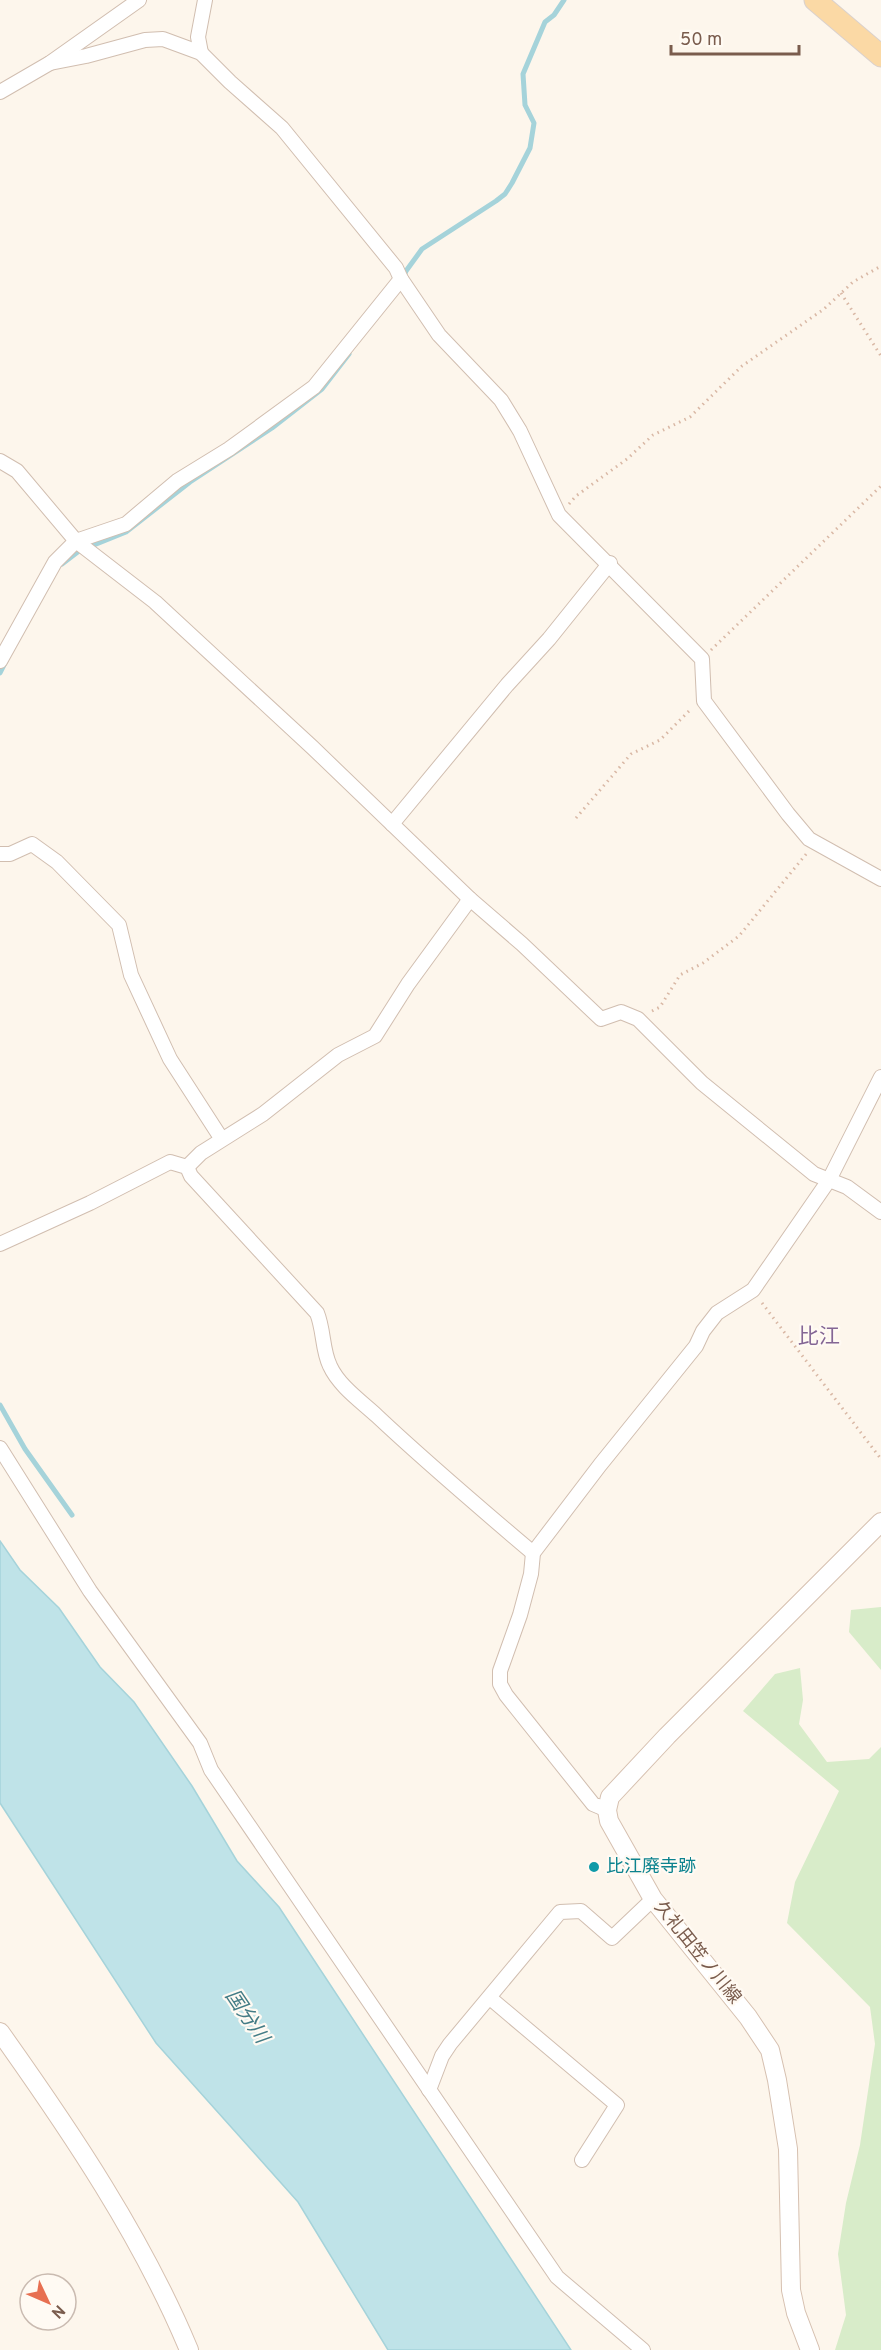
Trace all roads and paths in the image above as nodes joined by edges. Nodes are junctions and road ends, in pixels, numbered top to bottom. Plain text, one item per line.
1 (139, 0) edge
2 (205, 0) edge
3 (815, 0) edge
4 (201, 53) junction
5 (881, 56) edge
6 (50, 63) junction
7 (0, 92) edge
8 (881, 266) edge
9 (403, 282) junction
10 (841, 293) junction
11 (881, 356) edge
12 (0, 461) edge
13 (881, 486) edge
14 (559, 514) junction
15 (84, 547) junction
16 (610, 563) junction
17 (702, 659) junction
18 (0, 661) edge
19 (703, 697) junction
20 (576, 818) dead end
21 (392, 824) junction
22 (815, 843) junction
23 (0, 854) edge
24 (881, 879) edge
25 (470, 899) junction
26 (638, 1019) junction
27 (881, 1077) edge
28 (221, 1138) junction
29 (187, 1167) junction
30 (829, 1180) junction
31 (881, 1212) edge
32 (0, 1244) edge
33 (753, 1290) junction
34 (0, 1448) edge
35 (881, 1459) edge
36 (881, 1522) edge
37 (533, 1553) junction
38 (607, 1810) junction
39 (653, 1899) junction
40 (490, 1998) junction
41 (0, 2032) edge
42 (429, 2090) junction
43 (582, 2160) dead end
44 (189, 2350) edge
45 (643, 2350) edge
46 (810, 2350) edge

1 - 6 street
2 - 4 street
3 - 5 main road
4 - 6 street
4 - 9 street
6 - 7 street
8 - 10 path
9 - 14 street
9 - 15 street
10 - 11 path
10 - 14 path
12 - 15 street
13 - 17 path
14 - 16 street
15 - 18 street
15 - 21 street
16 - 17 street
16 - 21 street
17 - 19 street
19 - 20 path
19 - 22 street
21 - 25 street
22 - 24 street
22 - 26 path
23 - 28 street
25 - 26 street
25 - 28 street
26 - 30 street
27 - 30 street
28 - 29 street
29 - 32 street
29 - 37 street
30 - 31 street
30 - 33 street
33 - 35 path
33 - 37 street
34 - 42 street
36 - 38 main road
37 - 38 street
38 - 39 main road, 久礼田笠ノ川線
39 - 40 street
39 - 46 main road, 久礼田笠ノ川線
40 - 42 street
40 - 43 street
41 - 44 main road
42 - 45 street

